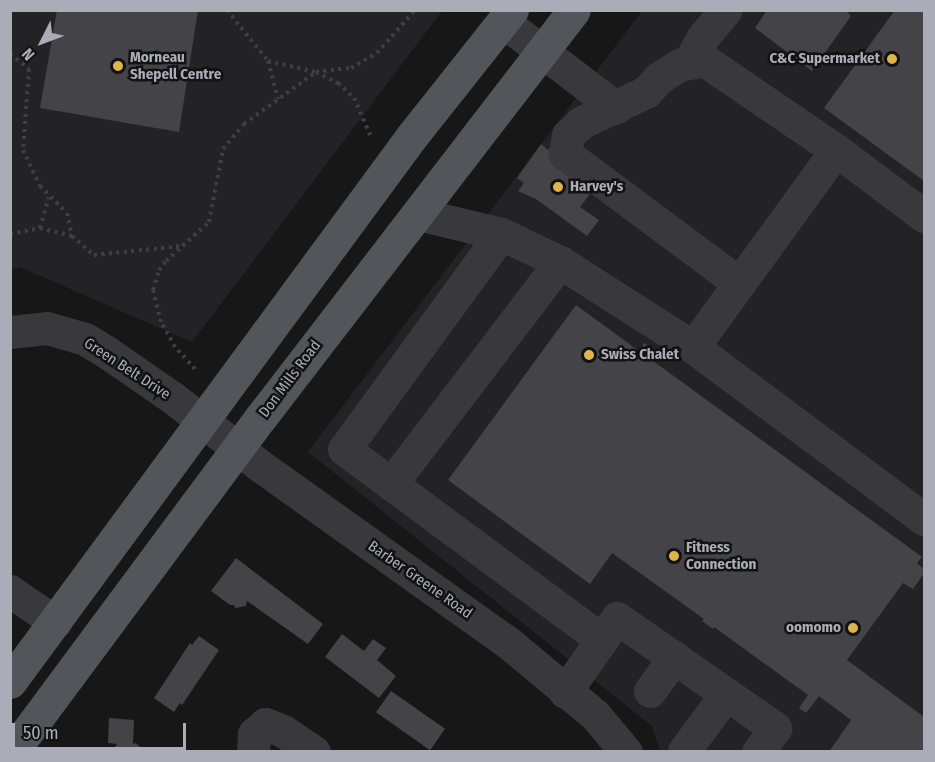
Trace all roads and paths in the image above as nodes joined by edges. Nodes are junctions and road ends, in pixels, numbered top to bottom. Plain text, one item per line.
1 (227, 10) edge
2 (415, 10) edge
3 (574, 10) edge
4 (726, 10) edge
5 (508, 16) edge
6 (544, 53) junction
7 (10, 54) edge
8 (268, 61) junction
9 (690, 62) junction
10 (316, 72) junction
11 (278, 99) junction
12 (616, 108) junction
13 (370, 137) dead end
14 (836, 150) junction
15 (50, 197) junction
16 (418, 214) junction
17 (924, 216) edge
18 (40, 228) junction
19 (10, 234) edge
20 (501, 234) junction
21 (72, 236) junction
22 (182, 246) junction
23 (560, 262) junction
24 (739, 283) junction
25 (10, 332) edge
26 (693, 347) junction
27 (195, 369) dead end
28 (201, 422) junction
29 (237, 449) junction
30 (391, 484) junction
31 (924, 519) edge
32 (10, 591) edge
33 (55, 622) junction
34 (602, 640) junction
35 (674, 657) junction
36 (10, 682) edge
37 (650, 691) dead end
38 (565, 692) junction
39 (726, 694) junction
40 (307, 750) edge
41 (12, 752) edge
42 (253, 752) edge
43 (626, 752) edge
44 (684, 752) edge
45 (758, 752) edge

1 - 8 path
2 - 10 path
3 - 6 main road, Don Mills Road
4 - 9 street
5 - 6 street
5 - 28 main road
6 - 12 street
6 - 16 main road, Don Mills Road
7 - 15 path
8 - 10 path
8 - 11 path
9 - 12 street
9 - 14 street
10 - 11 path
10 - 13 path
11 - 22 path
12 - 24 street
14 - 17 street
14 - 24 street
15 - 18 path
15 - 21 path
16 - 20 street
16 - 29 main road, Don Mills Road
18 - 19 path
18 - 21 path
20 - 23 street
20 - 30 street
21 - 22 path
22 - 27 path
23 - 26 street
23 - 30 street
24 - 26 street
25 - 28 street, Green Belt Drive
26 - 31 street
28 - 29 street, Barber Greene Road
28 - 33 main road
29 - 38 street, Barber Greene Road
29 - 41 main road, Don Mills Road
30 - 34 street
32 - 33 street
33 - 36 main road
34 - 35 street
34 - 38 street
35 - 37 street
35 - 39 street
38 - 43 street, Barber Greene Road
39 - 44 street
39 - 45 street
40 - 42 street

